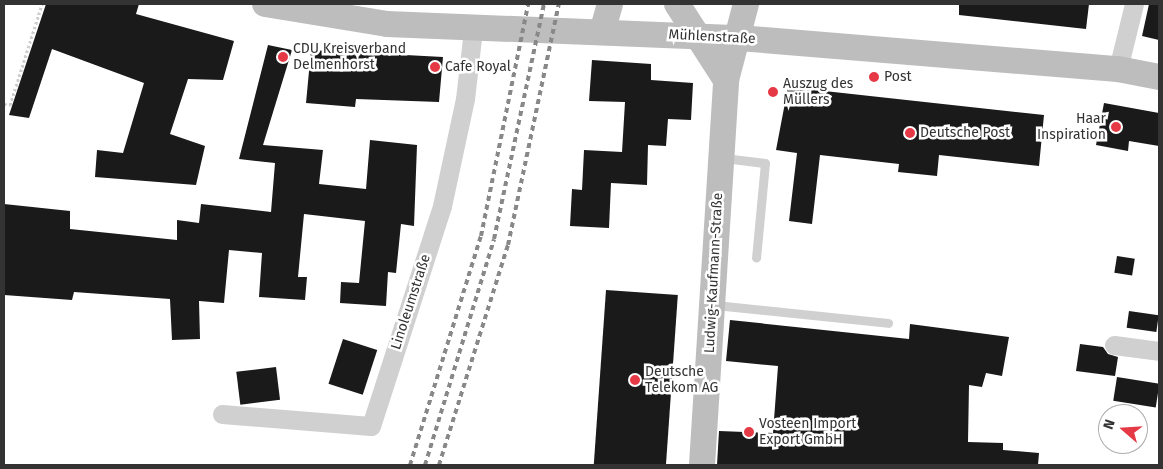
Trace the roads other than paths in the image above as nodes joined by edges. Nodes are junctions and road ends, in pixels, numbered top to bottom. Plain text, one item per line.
1 (265, 4) edge
2 (610, 4) edge
3 (677, 4) edge
4 (746, 4) edge
5 (1134, 4) edge
6 (473, 30) junction
7 (602, 32) junction
8 (697, 36) junction
9 (739, 38) junction
10 (1118, 69) junction
11 (1159, 77) edge
12 (726, 80) junction
13 (721, 158) junction
14 (756, 258) dead end
15 (711, 305) junction
16 (888, 324) dead end
17 (1114, 345) dead end
18 (1159, 351) edge
19 (222, 414) dead end
20 (702, 465) edge

1 - 6 main road, Mühlenstraße
2 - 7 main road
3 - 8 main road
4 - 9 main road, Ludwig-Kaufmann-Straße
5 - 10 street
6 - 7 main road, Mühlenstraße
6 - 19 street, Linoleumstraße
7 - 8 main road, Mühlenstraße
8 - 9 main road, Mühlenstraße
8 - 12 main road
9 - 10 main road, Mühlenstraße
9 - 12 main road, Ludwig-Kaufmann-Straße
10 - 11 main road, Mühlenstraße
12 - 13 main road, Ludwig-Kaufmann-Straße
13 - 14 lane
13 - 15 main road, Ludwig-Kaufmann-Straße
15 - 16 lane
15 - 20 main road, Ludwig-Kaufmann-Straße
17 - 18 street

